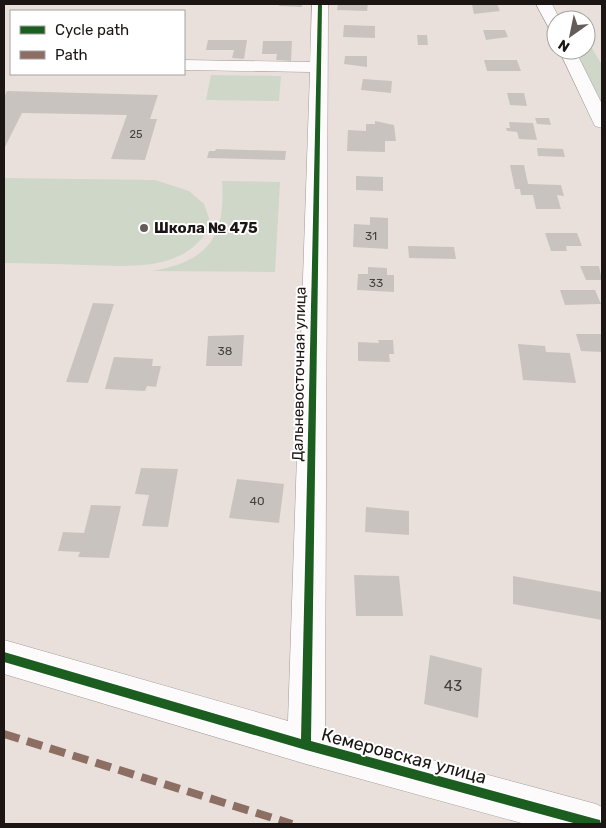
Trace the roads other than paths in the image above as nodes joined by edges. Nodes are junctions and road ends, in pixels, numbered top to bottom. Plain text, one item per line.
1 (320, 4) edge
2 (572, 60) edge
3 (185, 65) edge
4 (319, 67) junction
5 (602, 122) edge
6 (4, 657) edge
7 (306, 745) junction
8 (596, 824) edge

1 - 4 street, Дальневосточная улица
2 - 5 street
3 - 4 street
4 - 7 street, Дальневосточная улица
6 - 7 street, Кемеровская улица
7 - 8 street, Кемеровская улица

